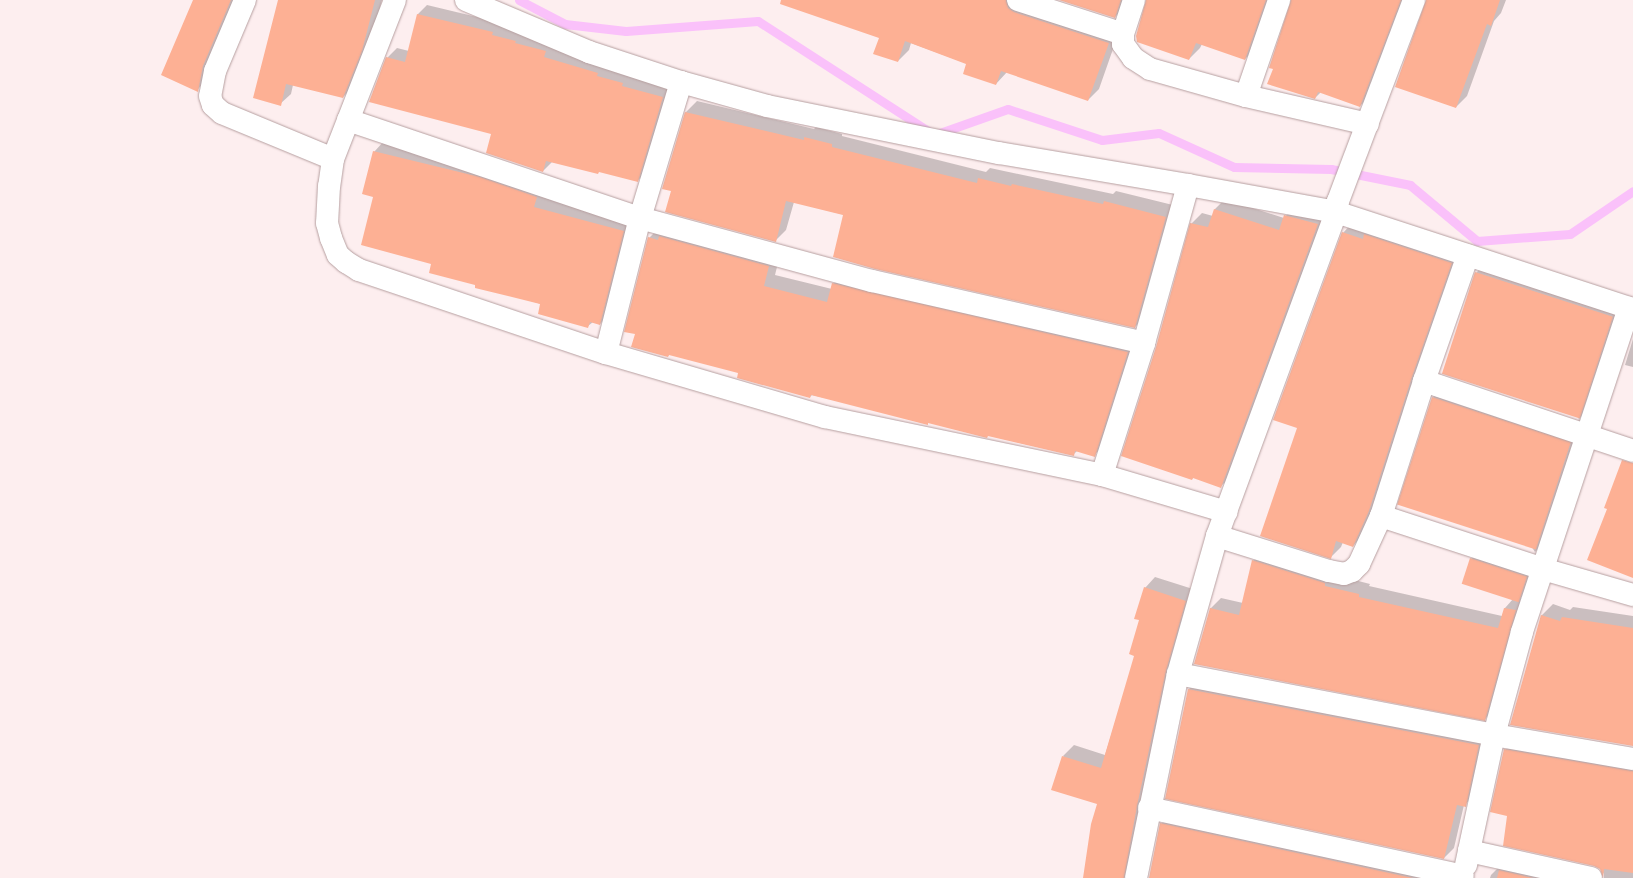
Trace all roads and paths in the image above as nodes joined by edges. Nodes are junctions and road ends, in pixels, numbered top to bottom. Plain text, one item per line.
1 (245, 0) edge
2 (395, 0) edge
3 (466, 0) edge
4 (1018, 0) edge
5 (1134, 0) edge
6 (1279, 0) edge
7 (1414, 0) edge
8 (1123, 34) junction
9 (681, 82) junction
10 (1246, 96) junction
11 (348, 120) junction
12 (1365, 130) junction
13 (333, 159) junction
14 (1188, 185) junction
15 (1337, 206) junction
16 (640, 218) junction
17 (1468, 255) junction
18 (1632, 304) edge
19 (1144, 342) junction
20 (606, 353) junction
21 (1424, 380) junction
22 (1587, 437) junction
23 (1633, 451) edge
24 (1102, 475) junction
25 (1227, 512) junction
26 (1381, 516) junction
27 (1217, 536) junction
28 (1543, 569) junction
29 (1633, 595) edge
30 (1178, 674) junction
31 (1494, 735) junction
32 (1633, 759) edge
33 (1150, 808) junction
34 (1469, 851) junction
35 (1463, 877) edge
36 (1136, 878) edge
37 (1591, 878) edge

1 - 13 street
2 - 11 street
3 - 9 street
4 - 8 street
5 - 8 street
6 - 10 street
7 - 12 street
8 - 10 street
9 - 14 street
9 - 16 street
10 - 12 street
11 - 13 street
11 - 16 street
12 - 15 street
13 - 20 street
14 - 15 street
14 - 19 street
15 - 17 street
15 - 25 street
16 - 19 street
16 - 20 street
17 - 18 street
17 - 21 street
18 - 22 street
19 - 24 street
20 - 24 street
21 - 22 street
21 - 26 street
22 - 23 street
22 - 28 street
24 - 25 street
25 - 27 street
26 - 27 street
26 - 28 street
27 - 30 street
28 - 29 street
28 - 31 street
30 - 31 street
30 - 33 street
31 - 32 street
31 - 34 street
33 - 35 street
33 - 36 street
34 - 35 street
34 - 37 street

